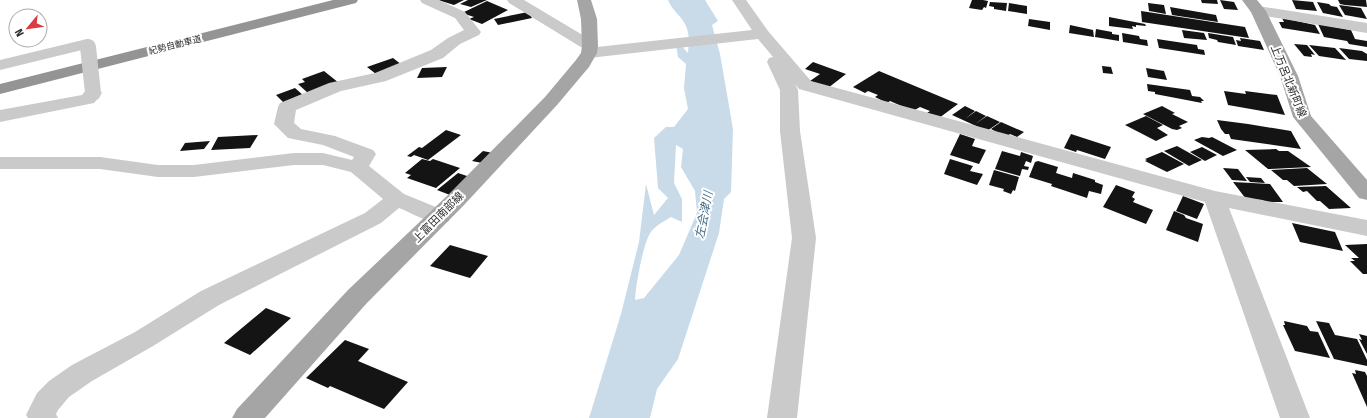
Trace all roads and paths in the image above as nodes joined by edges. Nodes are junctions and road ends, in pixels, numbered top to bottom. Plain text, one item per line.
1 (351, 0) edge
2 (427, 0) edge
3 (514, 0) edge
4 (584, 0) edge
5 (739, 0) edge
6 (1254, 6) edge
7 (1367, 28) edge
8 (754, 35) junction
9 (589, 49) junction
10 (0, 65) edge
11 (0, 89) edge
12 (0, 116) edge
13 (0, 163) edge
14 (358, 167) junction
15 (1367, 193) edge
16 (1214, 198) junction
17 (396, 199) junction
18 (440, 216) junction
19 (1367, 228) edge
20 (43, 418) edge
21 (247, 418) edge
22 (782, 418) edge
23 (1295, 418) edge

1 - 11 highway, 紀勢自動車道
2 - 14 street
3 - 9 street
4 - 9 main road
5 - 8 street
6 - 7 street
6 - 15 main road, 上万呂北新町線
8 - 9 street
8 - 16 street
8 - 22 street
9 - 18 main road, 上富田南部線
10 - 12 street, bridge
13 - 14 street
14 - 17 street
16 - 19 street
16 - 23 street
17 - 18 street
17 - 20 street
18 - 21 main road, 上富田南部線

